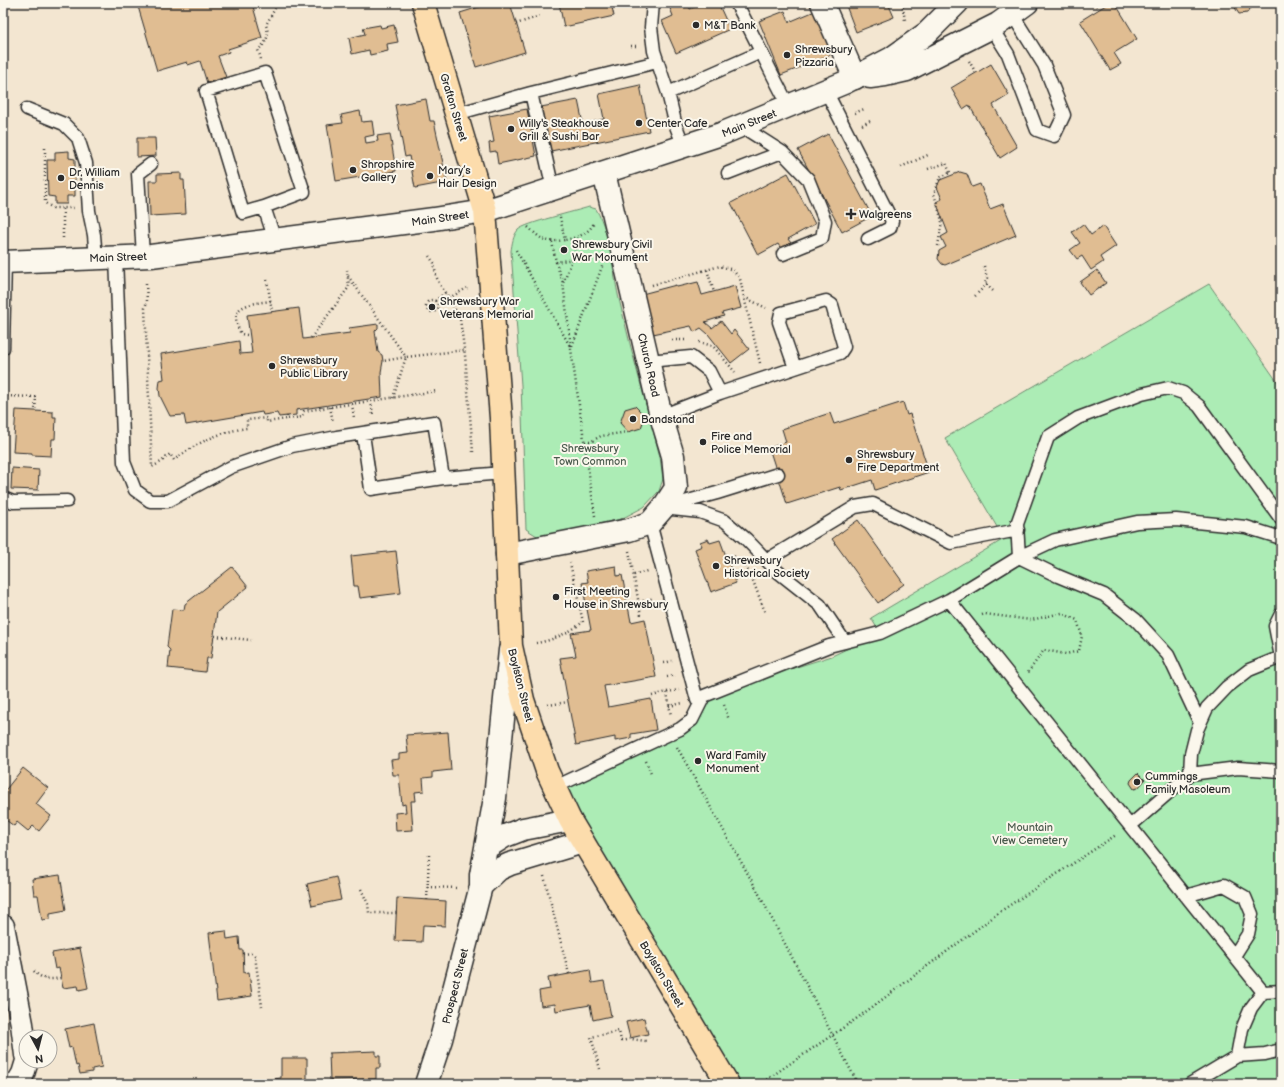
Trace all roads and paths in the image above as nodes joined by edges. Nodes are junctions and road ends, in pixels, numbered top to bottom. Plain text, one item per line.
1 (278, 3) edge
2 (423, 3) edge
3 (653, 3) edge
4 (736, 3) edge
5 (822, 3) edge
6 (902, 3) edge
7 (957, 3) edge
8 (1094, 3) edge
9 (1020, 6) edge
10 (1098, 9) dead end
11 (540, 16) dead end
12 (905, 20) dead end
13 (516, 24) dead end
14 (991, 27) junction
15 (761, 52) junction
16 (657, 62) junction
17 (265, 73) junction
18 (855, 78) junction
19 (826, 91) junction
20 (531, 93) junction
21 (668, 93) junction
22 (789, 106) junction
23 (27, 109) dead end
24 (456, 114) junction
25 (741, 126) junction
26 (684, 147) junction
27 (45, 148) dead end
28 (782, 152) junction
29 (928, 155) dead end
30 (151, 164) dead end
31 (901, 167) dead end
32 (928, 170) dead end
33 (604, 173) junction
34 (728, 173) dead end
35 (553, 189) junction
36 (264, 207) junction
37 (78, 208) dead end
38 (63, 209) junction
39 (485, 211) junction
40 (560, 217) dead end
41 (595, 220) dead end
42 (528, 227) dead end
43 (574, 238) junction
44 (868, 239) dead end
45 (275, 240) junction
46 (566, 240) junction
47 (552, 242) junction
48 (63, 244) dead end
49 (938, 246) dead end
50 (516, 250) dead end
51 (783, 254) dead end
52 (143, 256) junction
53 (429, 256) dead end
54 (606, 257) dead end
55 (106, 258) junction
56 (572, 260) junction
57 (4, 262) edge
58 (556, 262) junction
59 (984, 266) dead end
60 (347, 270) dead end
61 (707, 270) junction
62 (348, 276) junction
63 (267, 280) dead end
64 (563, 283) junction
65 (146, 284) dead end
66 (987, 284) junction
67 (467, 288) dead end
68 (632, 290) junction
69 (446, 292) junction
70 (714, 292) dead end
71 (994, 292) dead end
72 (976, 296) dead end
73 (744, 297) junction
74 (449, 298) junction
75 (271, 301) junction
76 (435, 301) junction
77 (272, 311) dead end
78 (780, 316) junction
79 (247, 335) dead end
80 (311, 338) dead end
81 (672, 340) dead end
82 (3, 348) edge
83 (571, 349) junction
84 (465, 350) junction
85 (646, 354) junction
86 (406, 358) junction
87 (383, 361) dead end
88 (760, 365) dead end
89 (795, 368) junction
90 (742, 371) dead end
91 (437, 391) dead end
92 (720, 393) junction
93 (3, 396) edge
94 (393, 398) junction
95 (371, 401) junction
96 (352, 404) junction
97 (330, 407) junction
98 (34, 411) dead end
99 (661, 416) junction
100 (374, 422) dead end
101 (334, 428) dead end
102 (359, 429) junction
103 (628, 432) dead end
104 (585, 442) junction
105 (473, 452) dead end
106 (503, 473) junction
107 (778, 474) dead end
108 (443, 478) junction
109 (3, 498) edge
110 (67, 501) dead end
111 (657, 515) junction
112 (1281, 519) edge
113 (595, 523) dead end
114 (1018, 530) junction
115 (1281, 538) edge
116 (628, 546) dead end
117 (506, 554) junction
118 (1019, 557) junction
119 (570, 558) dead end
120 (727, 560) dead end
121 (767, 560) junction
122 (949, 600) junction
123 (765, 612) dead end
124 (1281, 614) edge
125 (641, 615) dead end
126 (966, 621) junction
127 (215, 636) dead end
128 (251, 640) dead end
129 (845, 642) junction
130 (536, 643) dead end
131 (511, 646) junction
132 (1281, 657) edge
133 (1018, 686) junction
134 (652, 696) dead end
135 (704, 696) junction
136 (568, 702) dead end
137 (548, 705) dead end
138 (673, 722) dead end
139 (1200, 723) junction
140 (670, 734) junction
141 (1281, 772) edge
142 (1190, 774) junction
143 (555, 787) junction
144 (570, 820) junction
145 (1130, 826) junction
146 (583, 842) junction
147 (486, 848) junction
148 (428, 855) dead end
149 (543, 869) dead end
150 (427, 887) junction
151 (473, 887) junction
152 (361, 889) dead end
153 (1186, 896) junction
154 (427, 900) dead end
155 (397, 913) dead end
156 (3, 926) edge
157 (244, 954) dead end
158 (1234, 956) junction
159 (33, 967) dead end
160 (568, 974) dead end
161 (61, 978) dead end
162 (1281, 991) edge
163 (1263, 992) junction
164 (262, 1007) dead end
165 (23, 1029) edge
166 (832, 1035) junction
167 (646, 1041) dead end
168 (1281, 1050) edge
169 (1237, 1056) junction
170 (25, 1069) edge
171 (600, 1069) dead end
172 (16, 1084) edge
173 (426, 1084) edge
174 (728, 1084) edge
175 (760, 1084) edge
176 (858, 1084) edge
177 (1190, 1084) edge

1 - 17 path
2 - 24 main road, Grafton Street
3 - 16 lane
4 - 15 lane
5 - 18 street
6 - 12 path
7 - 18 street, Main Street
8 - 10 path
9 - 14 street, Main Street
9 - 14 lane
11 - 13 path
14 - 18 street, Main Street
15 - 21 lane
15 - 22 lane
16 - 20 lane
16 - 21 lane
17 - 36 lane
17 - 36 lane
18 - 19 street, Main Street
19 - 22 street, Main Street
19 - 44 lane
20 - 24 lane
20 - 35 lane
21 - 26 lane
22 - 25 street, Main Street
23 - 55 lane
24 - 39 main road, Grafton Street
25 - 26 street, Main Street
25 - 28 lane
26 - 33 street, Main Street
27 - 38 path
28 - 34 lane
28 - 51 lane
29 - 31 path
30 - 52 lane
32 - 49 path
33 - 35 street, Main Street
33 - 68 street, Church Road
35 - 39 street, Main Street
36 - 45 lane
37 - 38 path
38 - 48 path
39 - 45 street, Main Street
39 - 106 main road, Boylston Street
40 - 46 path
41 - 43 path
42 - 47 path
43 - 46 path
43 - 56 path
45 - 52 street, Main Street
46 - 47 path
47 - 58 path
50 - 83 path
52 - 55 street, Main Street
53 - 69 path
54 - 83 path
55 - 57 street, Main Street
55 - 102 lane
56 - 58 path
56 - 64 path
57 - 82 lane
58 - 64 path
59 - 66 path
60 - 62 path
61 - 68 path
61 - 70 path
61 - 73 path
62 - 80 path
62 - 86 path
63 - 75 path
64 - 83 path
65 - 97 path
66 - 71 path
66 - 72 path
67 - 74 path
68 - 85 street, Church Road
69 - 74 path
69 - 76 path
73 - 78 path
73 - 88 path
74 - 84 path
75 - 77 path
75 - 79 path
76 - 76 path
78 - 89 lane
78 - 89 lane
81 - 90 path
83 - 104 path
84 - 86 path
84 - 105 path
85 - 92 lane
85 - 99 street, Church Road
86 - 87 path
86 - 94 path
89 - 92 lane
91 - 94 path
92 - 99 lane
93 - 98 path
94 - 95 path
95 - 96 path
95 - 100 path
96 - 97 path
96 - 102 path
97 - 101 path
99 - 111 street, Church Road
102 - 108 lane
102 - 108 lane
103 - 104 path
104 - 113 path
106 - 108 lane
106 - 117 main road, Boylston Street
107 - 111 lane
109 - 110 lane
111 - 117 street
111 - 121 lane
111 - 135 lane
112 - 114 lane
114 - 118 lane
114 - 121 lane
115 - 118 lane
116 - 125 path
117 - 131 main road, Boylston Street
118 - 122 lane
118 - 139 lane
119 - 130 path
120 - 123 path
121 - 129 lane
122 - 126 lane
122 - 129 lane
124 - 132 lane
126 - 133 lane
126 - 133 path
127 - 128 path
129 - 135 lane
131 - 143 main road, Boylston Street
131 - 147 street, Prospect Street
132 - 139 lane
133 - 145 lane
134 - 138 path
135 - 140 lane
136 - 137 path
139 - 142 lane
140 - 143 lane
140 - 166 path
141 - 142 lane
142 - 145 lane
143 - 144 main road, Boylston Street
144 - 146 main road, Boylston Street
144 - 147 street
145 - 153 lane
145 - 166 path
146 - 151 street
146 - 174 main road, Boylston Street
147 - 151 street, Prospect Street
148 - 150 path
149 - 160 path
150 - 151 path
150 - 154 path
151 - 173 street, Prospect Street
152 - 155 path
153 - 158 lane
153 - 158 lane
156 - 165 street
157 - 164 path
158 - 163 lane
159 - 161 path
162 - 163 lane
163 - 169 lane
166 - 175 path
166 - 176 path
167 - 171 path
168 - 169 lane
169 - 177 lane
170 - 172 street

